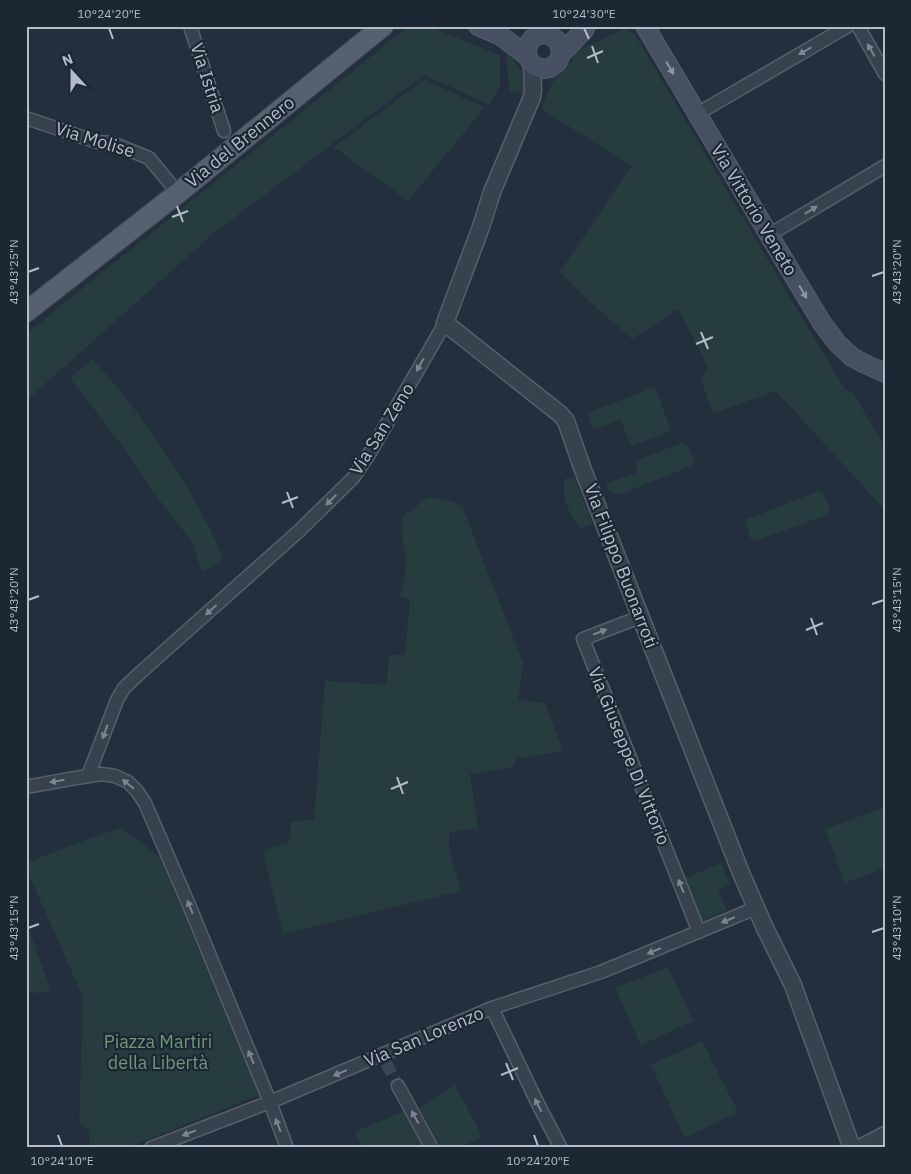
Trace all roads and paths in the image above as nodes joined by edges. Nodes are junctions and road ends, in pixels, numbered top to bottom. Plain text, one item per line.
1 (190, 26) edge
2 (383, 26) edge
3 (478, 26) edge
4 (645, 26) edge
5 (848, 26) edge
6 (858, 26) edge
7 (588, 28) edge
8 (546, 32) edge
9 (529, 60) junction
10 (558, 60) junction
11 (885, 74) edge
12 (533, 90) junction
13 (698, 114) junction
14 (26, 118) edge
15 (224, 131) dead end
16 (885, 166) edge
17 (178, 193) junction
18 (769, 235) junction
19 (26, 312) edge
20 (445, 323) junction
21 (885, 373) edge
22 (640, 617) junction
23 (88, 776) junction
24 (26, 788) edge
25 (756, 908) junction
26 (699, 932) junction
27 (492, 1008) junction
28 (398, 1086) tunnel mouth
29 (270, 1102) junction
30 (885, 1135) edge
31 (150, 1148) edge
32 (287, 1148) edge
33 (432, 1148) edge
34 (561, 1148) edge
35 (852, 1148) edge
36 (860, 1148) edge

1 - 15 street, Via Istria
2 - 17 main road, Via del Brennero
3 - 9 main road
4 -> 13 main road, Via Vittorio Veneto
5 -> 13 street
11 -> 6 street
7 - 8 main road
7 - 10 main road
8 - 9 main road
8 - 10 main road
9 - 10 main road
9 - 12 street, Via San Zeno
10 - 12 street, Via San Zeno
12 - 20 street, Via San Zeno
13 - 18 main road, Via Vittorio Veneto
14 - 17 street, Via Molise
18 -> 16 street
17 - 19 main road, Via del Brennero
18 -> 21 main road, Via Vittorio Veneto
20 - 22 street, Via Filippo Buonarroti
20 -> 23 street, Via San Zeno
22 - 25 street, Via Filippo Buonarroti
26 -> 22 street, Via Giuseppe Di Vittorio
23 -> 24 street
29 -> 23 street
25 -> 26 street, Via San Lorenzo
25 - 35 street, Via Filippo Buonarroti
26 -> 27 street, Via San Lorenzo
27 -> 29 street, Via San Lorenzo
34 -> 27 street
33 -> 28 street
29 -> 31 street, Via San Lorenzo
32 -> 29 street
30 - 36 street

